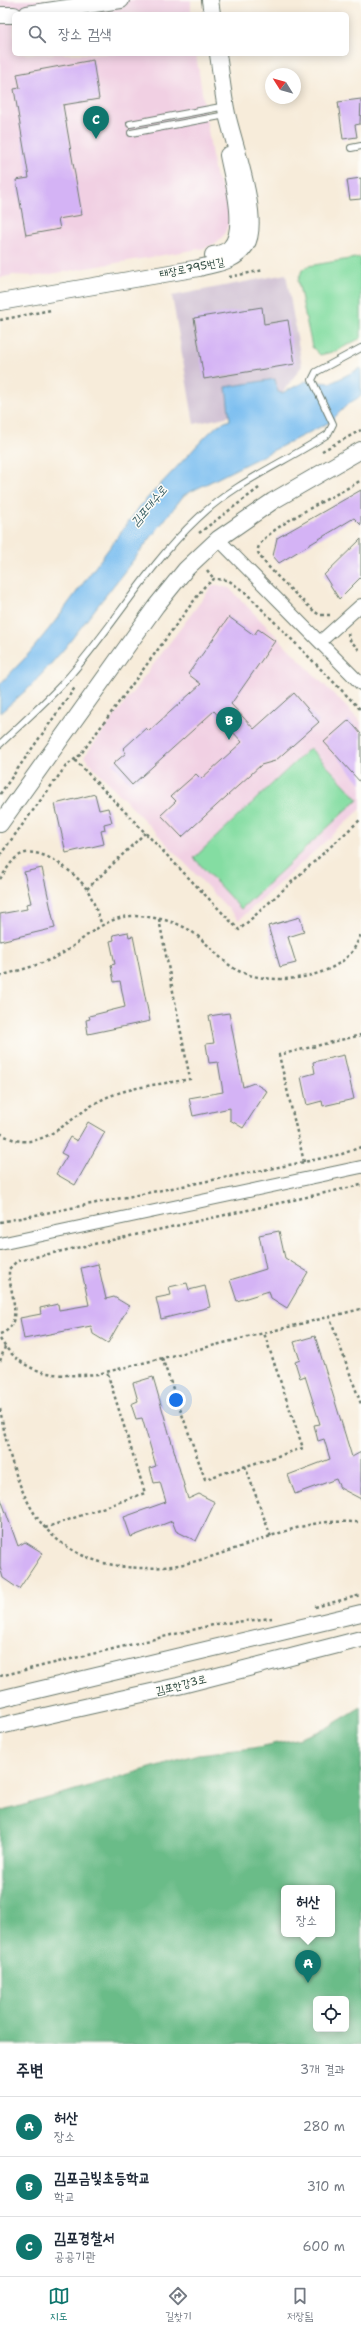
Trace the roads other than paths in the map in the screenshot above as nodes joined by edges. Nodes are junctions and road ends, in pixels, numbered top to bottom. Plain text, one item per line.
1 (121, 0) edge
2 (210, 0) edge
3 (40, 12) edge
4 (212, 12) edge
5 (0, 14) edge
6 (12, 15) edge
7 (218, 56) edge
8 (226, 111) junction
9 (130, 124) dead end
10 (131, 133) dead end
11 (361, 146) edge
12 (351, 148) dead end
13 (0, 292) edge
14 (0, 302) edge
15 (361, 348) edge
16 (361, 450) edge
17 (218, 539) junction
18 (361, 605) edge
19 (321, 641) junction
20 (361, 684) edge
21 (0, 744) edge
22 (0, 824) edge
23 (361, 1167) edge
24 (0, 1244) edge
25 (361, 1613) edge
26 (361, 1639) edge
27 (1, 1698) edge
28 (0, 1726) edge

1 - 3 street
2 - 4 street
5 - 6 street
7 - 8 street, 태장로795번길
8 - 9 lane
8 - 10 lane
8 - 13 street, 태장로795번길
8 - 14 street, 태장로795번길
11 - 12 lane
15 - 21 lane
16 - 17 street
17 - 19 street
17 - 22 street
18 - 19 street
19 - 20 street
23 - 24 street
25 - 27 street
26 - 28 street, 김포한강3로

